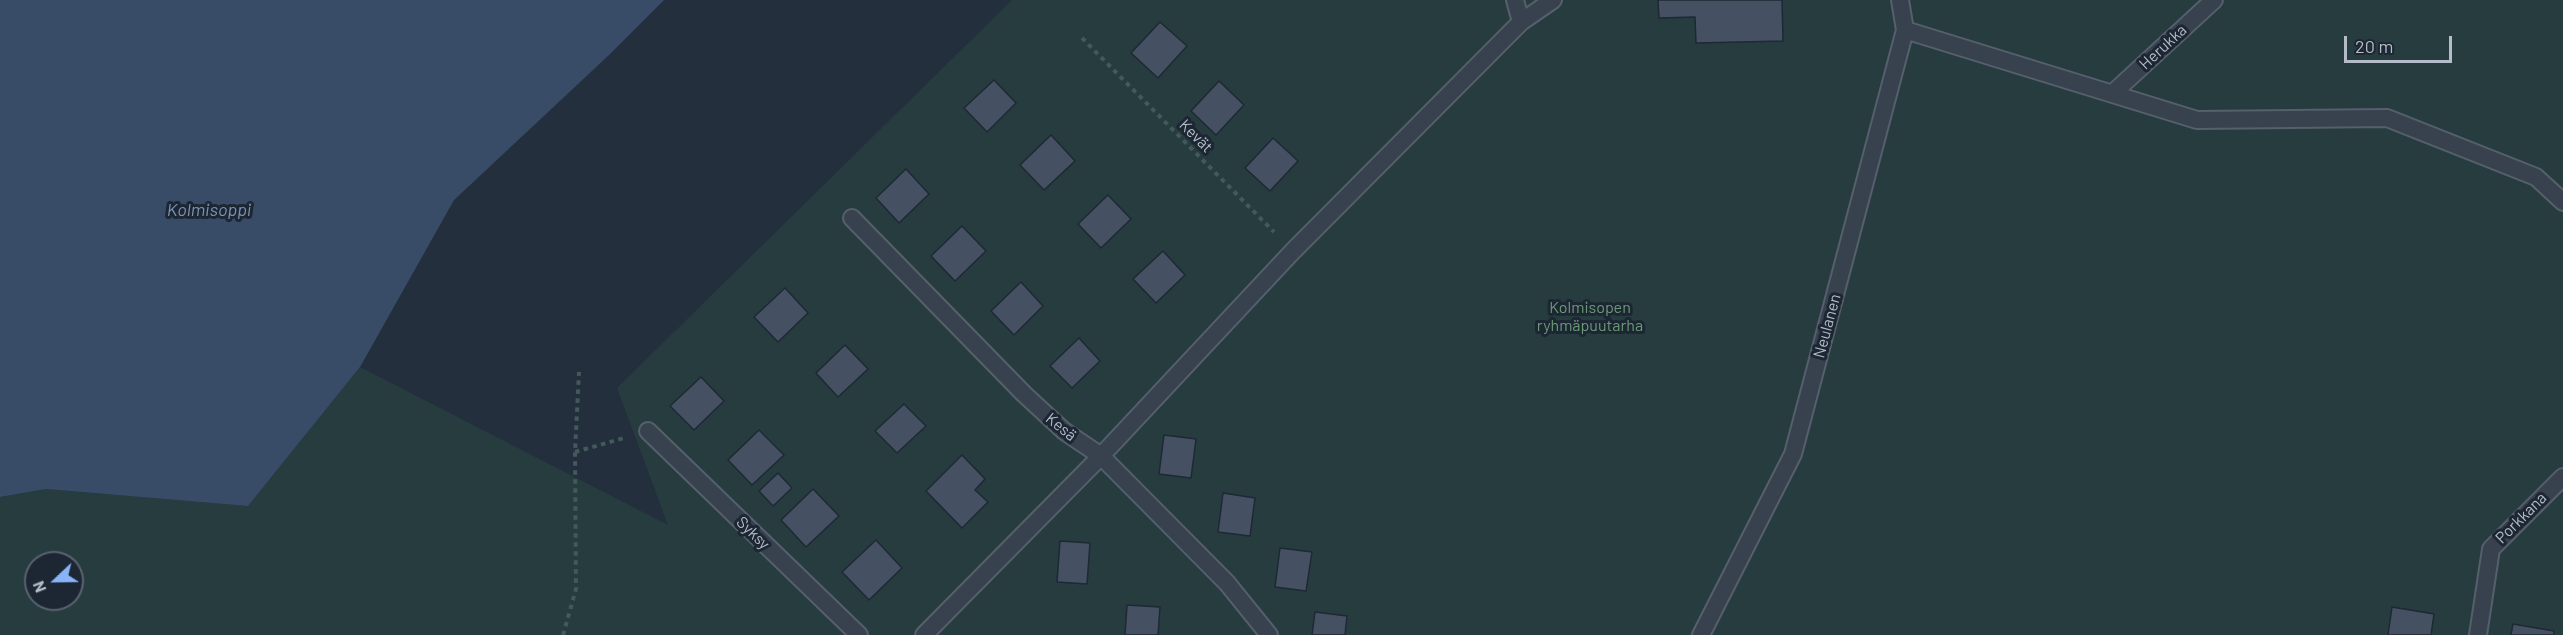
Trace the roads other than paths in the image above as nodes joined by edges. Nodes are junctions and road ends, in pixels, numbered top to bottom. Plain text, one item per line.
1 (1515, 0) edge
2 (1552, 0) edge
3 (1900, 0) edge
4 (2214, 0) edge
5 (1521, 22) junction
6 (1905, 30) junction
7 (2113, 93) junction
8 (2563, 202) edge
9 (852, 218) dead end
10 (648, 431) road end
11 (1101, 456) junction
12 (2563, 477) edge
13 (859, 635) edge
14 (924, 635) edge
15 (1269, 635) edge
16 (1701, 635) edge
17 (2478, 635) edge

1 - 5 lane
2 - 5 lane
3 - 6 lane, Neulanen
4 - 7 lane, Herukka
5 - 11 lane
6 - 7 lane
6 - 16 lane, Neulanen
7 - 8 lane
9 - 11 lane, Kesä
10 - 13 lane, Syksy
11 - 14 lane
11 - 15 lane, Kesä
12 - 17 lane, Porkkana

